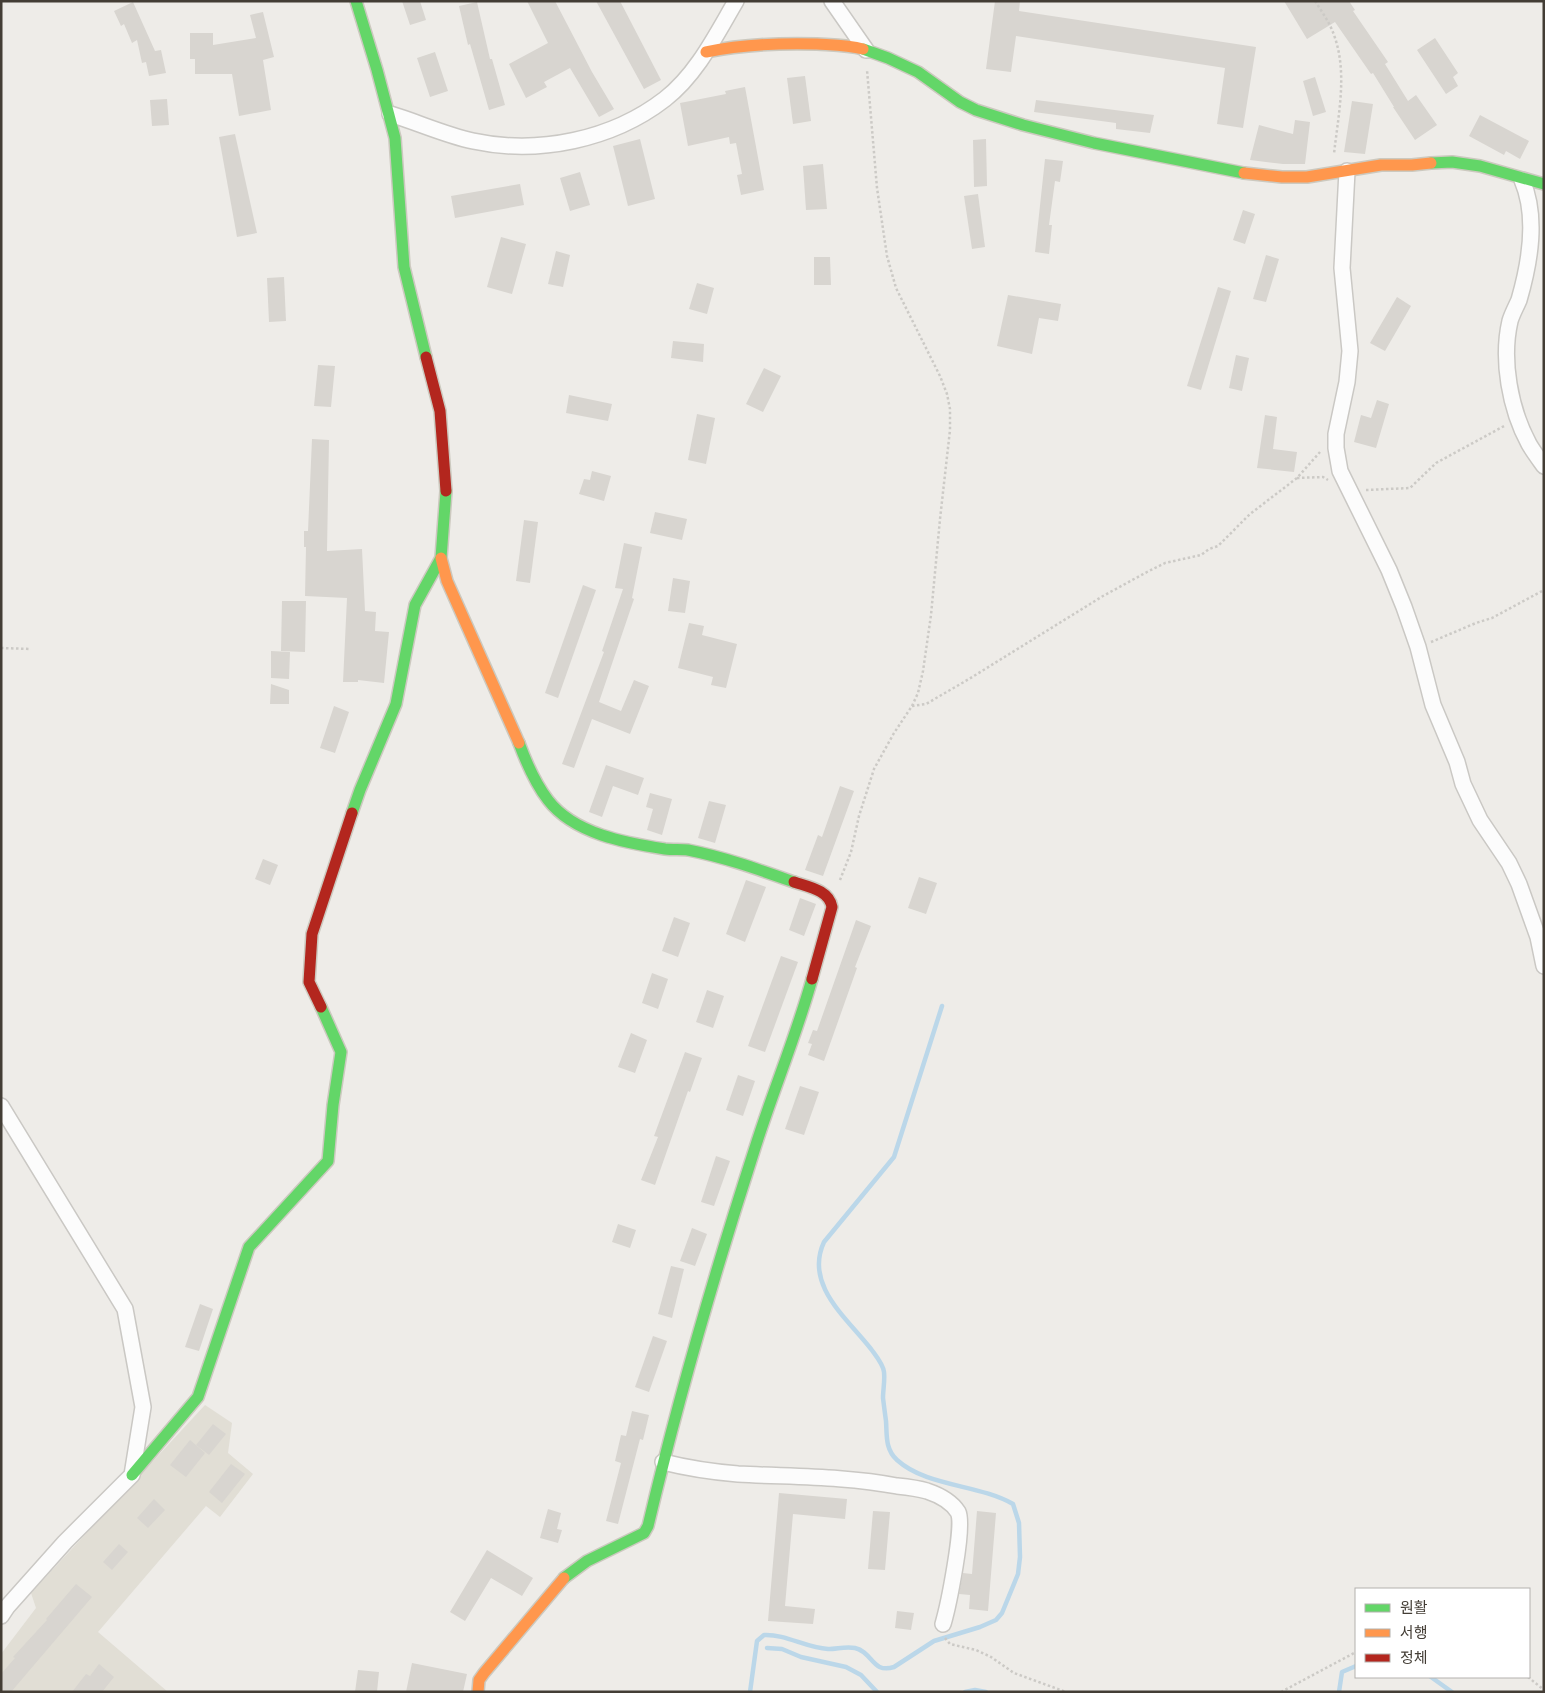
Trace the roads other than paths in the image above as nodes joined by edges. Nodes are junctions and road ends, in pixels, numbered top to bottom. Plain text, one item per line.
1 (356, 1) edge
2 (736, 1) edge
3 (832, 1) edge
4 (866, 50) junction
5 (706, 52) junction
6 (390, 114) junction
7 (1340, 172) junction
8 (1522, 180) junction
9 (1544, 184) edge
10 (1544, 466) edge
11 (441, 558) junction
12 (1544, 966) edge
13 (1, 1106) edge
14 (663, 1462) junction
15 (132, 1475) junction
16 (1, 1616) edge
17 (943, 1624) dead end
18 (478, 1692) edge

1 - 6 street
2 - 5 street
3 - 4 street
4 - 5 street
4 - 7 street
5 - 6 street
6 - 11 street
7 - 8 street
7 - 12 street
8 - 9 street
8 - 10 street
11 - 14 street
11 - 15 street
13 - 15 street
14 - 17 street
14 - 18 street
15 - 16 street

